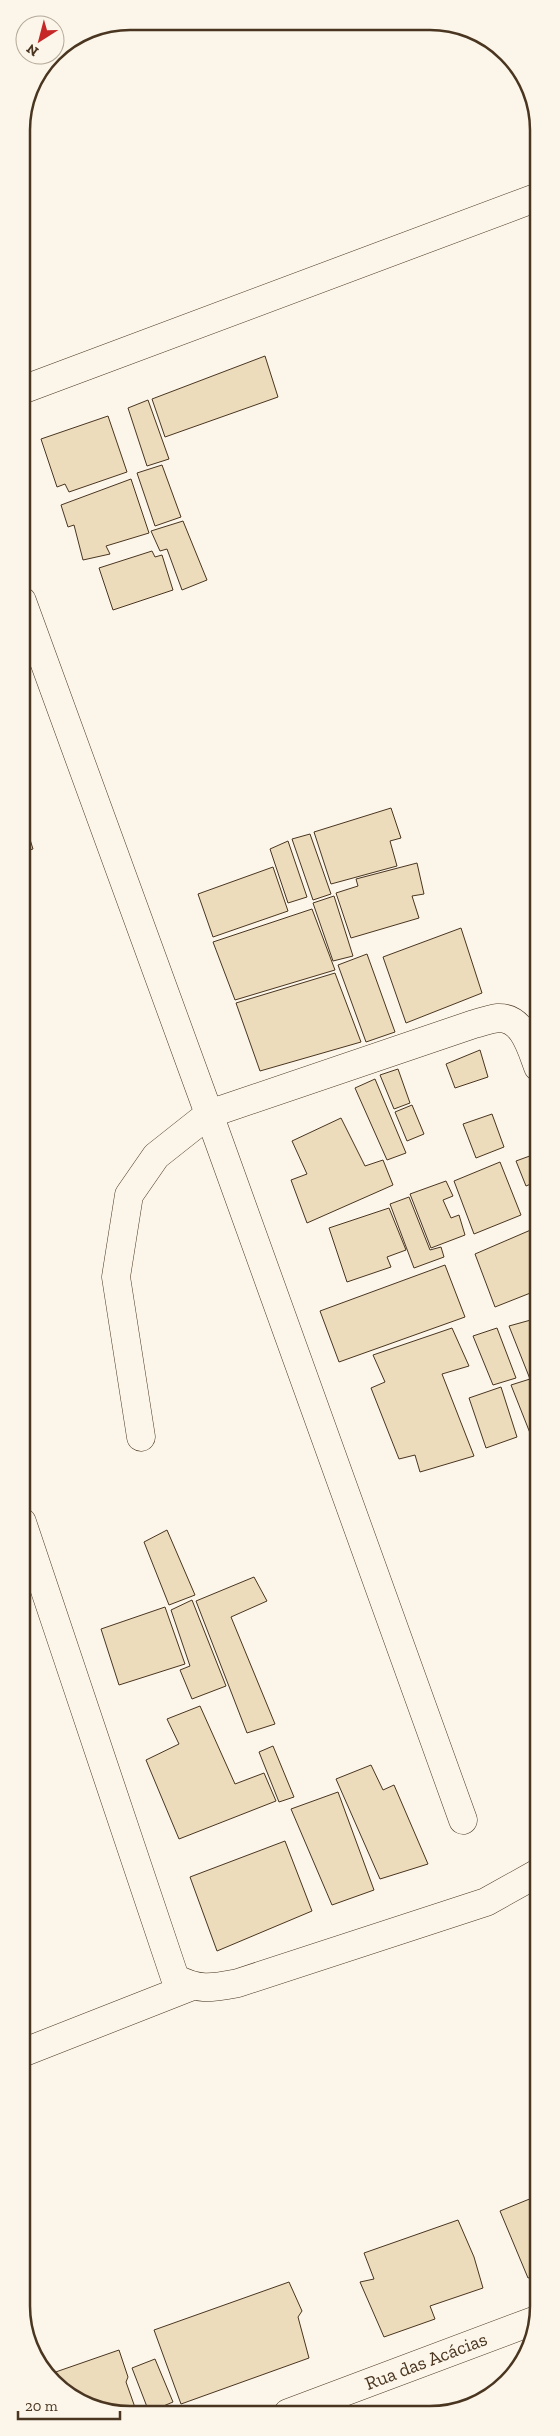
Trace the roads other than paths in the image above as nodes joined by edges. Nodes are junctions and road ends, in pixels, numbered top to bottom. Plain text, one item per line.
1 (530, 200) edge
2 (30, 387) edge
3 (30, 623) edge
4 (530, 1046) edge
5 (209, 1114) junction
6 (141, 1437) dead end
7 (30, 1546) edge
8 (463, 1820) dead end
9 (530, 1877) edge
10 (190, 1986) junction
11 (30, 2050) edge
12 (528, 2323) edge
13 (307, 2406) edge

1 - 2 street
3 - 5 street
4 - 5 street
5 - 6 street
5 - 8 street
7 - 10 street
9 - 10 street
10 - 11 street
12 - 13 street, Rua das Acácias

